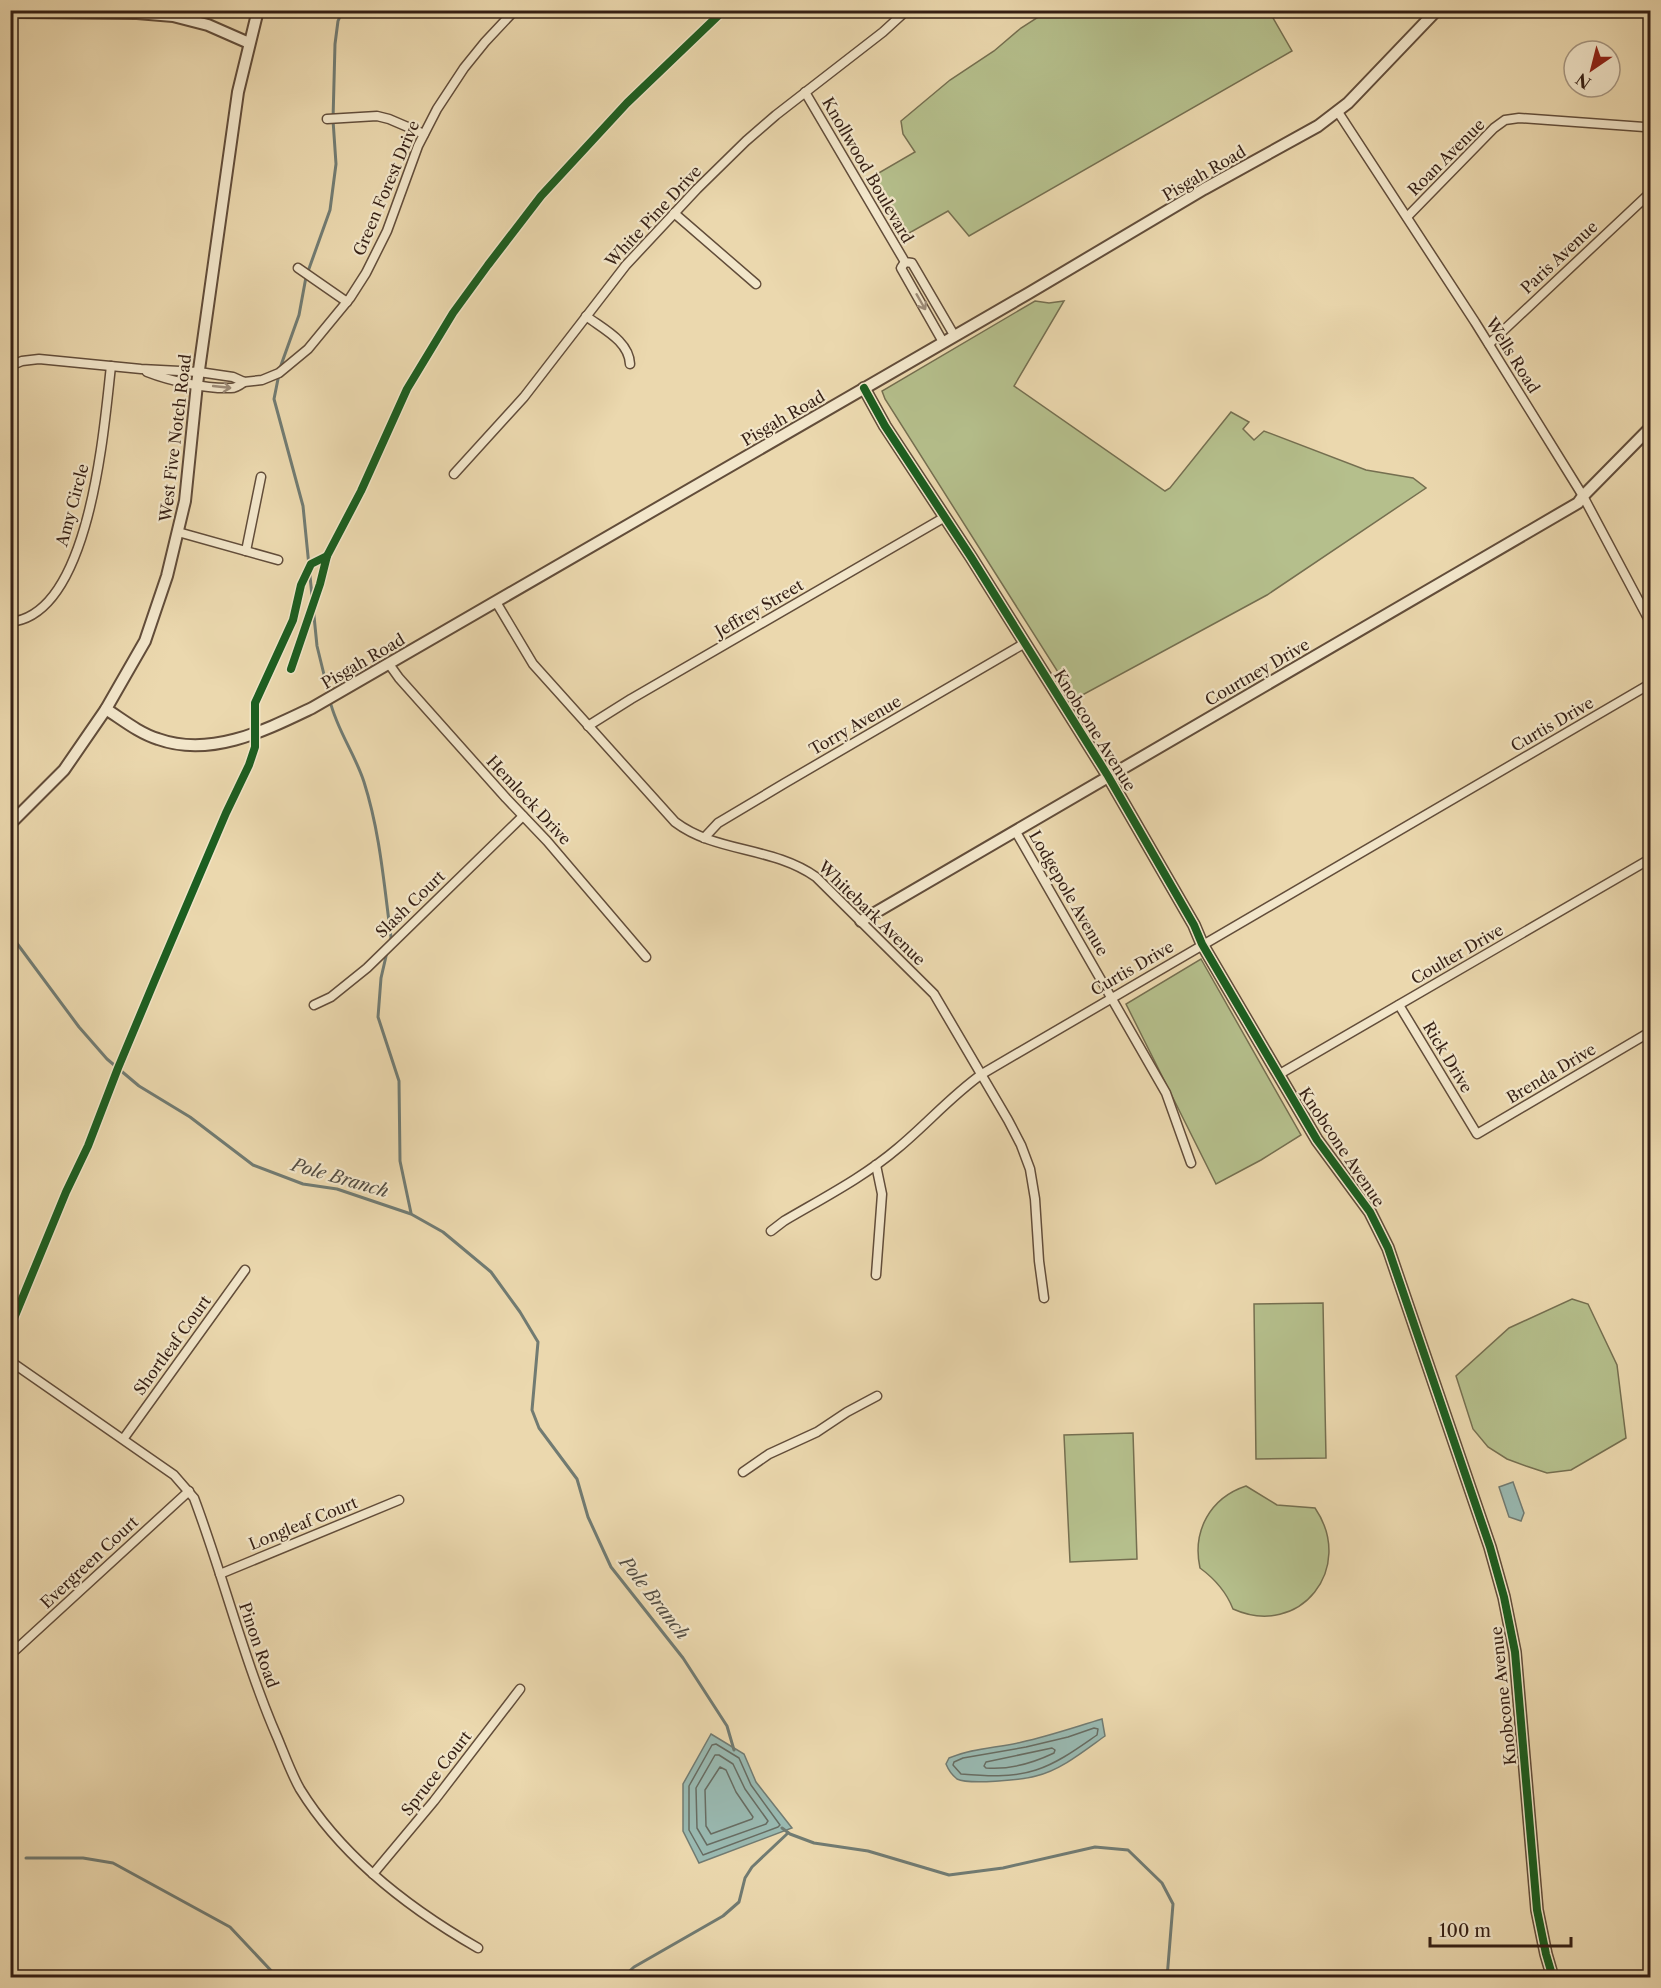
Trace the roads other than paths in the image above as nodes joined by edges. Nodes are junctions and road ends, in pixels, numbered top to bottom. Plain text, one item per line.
1 (258, 10) edge
2 (515, 10) edge
3 (907, 10) edge
4 (1437, 10) edge
5 (10, 12) edge
6 (249, 43) junction
7 (805, 92) junction
8 (1338, 112) junction
9 (327, 119) dead end
10 (1650, 130) edge
11 (424, 134) junction
12 (1650, 193) edge
13 (674, 213) junction
14 (1407, 217) junction
15 (905, 262) junction
16 (298, 268) dead end
17 (756, 284) dead end
18 (347, 302) junction
19 (586, 316) junction
20 (954, 335) junction
21 (943, 342) junction
22 (1489, 344) junction
23 (630, 364) dead end
24 (10, 366) edge
25 (111, 366) junction
26 (141, 369) junction
27 (199, 372) junction
28 (244, 382) junction
29 (197, 384) junction
30 (864, 388) junction
31 (1650, 428) edge
32 (454, 474) dead end
33 (261, 477) dead end
34 (1583, 496) junction
35 (945, 517) junction
36 (178, 532) junction
37 (246, 551) junction
38 (278, 560) dead end
39 (496, 602) junction
40 (10, 622) edge
41 (1650, 622) edge
42 (1025, 644) junction
43 (389, 664) junction
44 (1650, 684) edge
45 (106, 709) junction
46 (588, 726) junction
47 (1108, 776) junction
48 (523, 816) junction
49 (10, 824) edge
50 (1016, 832) junction
51 (704, 838) junction
52 (1650, 859) edge
53 (861, 921) junction
54 (1202, 944) junction
55 (646, 957) dead end
56 (1111, 997) junction
57 (314, 1005) dead end
58 (1399, 1005) junction
59 (1650, 1032) edge
60 (982, 1074) junction
61 (1278, 1075) junction
62 (1471, 1125) joint
63 (1191, 1163) dead end
64 (876, 1165) junction
65 (771, 1231) dead end
66 (245, 1270) dead end
67 (876, 1275) dead end
68 (1044, 1298) dead end
69 (10, 1361) edge
70 (877, 1396) dead end
71 (124, 1438) junction
72 (743, 1472) dead end
73 (189, 1491) junction
74 (399, 1500) dead end
75 (220, 1574) junction
76 (10, 1655) edge
77 (520, 1689) dead end
78 (373, 1874) junction
79 (478, 1948) dead end
80 (1553, 1977) edge

1 - 6 street, West Five Notch Road
2 - 11 street, Green Forest Drive
3 - 7 street, White Pine Drive
4 - 8 street, Pisgah Road
5 - 6 street
6 - 27 street, West Five Notch Road
7 - 13 street, White Pine Drive
7 - 15 street, Knollwood Boulevard
8 - 14 street, Wells Road
8 - 20 street, Pisgah Road
9 - 11 street
10 - 14 street, Roan Avenue
11 - 18 street, Green Forest Drive
12 - 22 street, Paris Avenue
13 - 17 street
13 - 19 street, White Pine Drive
14 - 22 street, Wells Road
15 - 20 street, Knollwood Boulevard
15 -> 21 street, Knollwood Boulevard
16 - 18 street
18 - 28 street, Green Forest Drive
19 - 23 street
19 - 32 street, White Pine Drive
20 - 21 street, Pisgah Road
21 - 30 street, Pisgah Road
22 - 34 street, Wells Road
24 - 25 street
25 - 26 street
25 - 40 street, Amy Circle
26 - 27 street, Green Forest Drive
26 - 29 street, Green Forest Drive
27 - 28 street, Green Forest Drive
27 - 29 street, West Five Notch Road
29 -> 28 street, Green Forest Drive
29 - 36 street, West Five Notch Road
30 - 35 street, Knobcone Avenue
30 - 39 street, Pisgah Road
31 - 34 street, Courtney Drive
33 - 37 street
34 - 41 street, Wells Road
34 - 47 street, Courtney Drive
35 - 42 street, Knobcone Avenue
35 - 46 street, Jeffrey Street
36 - 37 street
36 - 45 street, West Five Notch Road
37 - 38 street
39 - 43 street, Pisgah Road
39 - 46 street, Whitebark Avenue
42 - 47 street, Knobcone Avenue
42 - 51 street, Torry Avenue
43 - 45 street, Pisgah Road
43 - 48 street, Hemlock Drive
44 - 54 street, Curtis Drive
45 - 49 street, West Five Notch Road
46 - 51 street, Whitebark Avenue
47 - 50 street, Courtney Drive
47 - 54 street, Knobcone Avenue
48 - 55 street, Hemlock Drive
48 - 57 street, Slash Court
50 - 53 street, Courtney Drive
50 - 56 street, Lodgepole Avenue
51 - 53 street, Whitebark Avenue
52 - 58 street, Coulter Drive
53 - 60 street, Whitebark Avenue
54 - 56 street, Curtis Drive
54 - 61 street, Knobcone Avenue
56 - 60 street, Curtis Drive
56 - 63 street, Lodgepole Avenue
58 - 61 street, Coulter Drive
58 - 62 street, Rick Drive
59 - 62 street, Brenda Drive
60 - 64 street, Curtis Drive
60 - 68 street, Whitebark Avenue
61 - 80 street, Knobcone Avenue
64 - 65 street, Curtis Drive
64 - 67 street
66 - 71 street, Shortleaf Court
69 - 71 street, Pinon Road
70 - 72 street
71 - 73 street, Pinon Road
73 - 75 street, Pinon Road
73 - 76 street, Evergreen Court
74 - 75 street, Longleaf Court
75 - 78 street, Pinon Road
77 - 78 street, Spruce Court
78 - 79 street, Pinon Road

